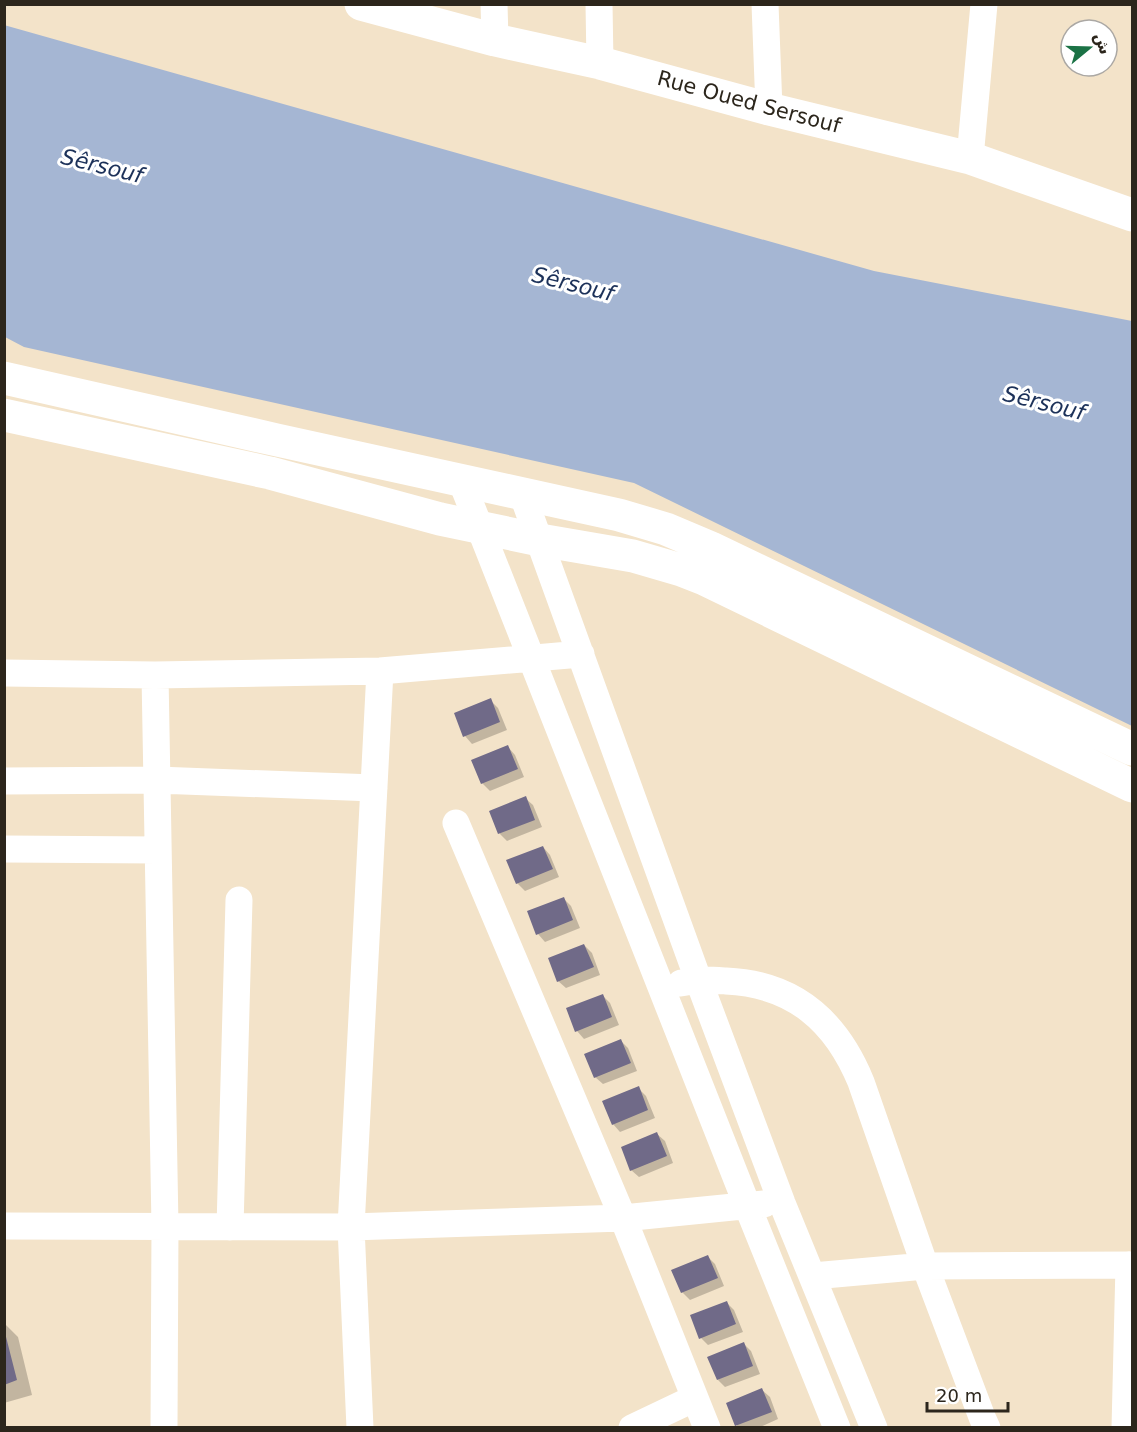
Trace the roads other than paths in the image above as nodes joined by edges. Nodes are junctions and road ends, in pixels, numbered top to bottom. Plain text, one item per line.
1 (361, 4) edge
2 (494, 4) edge
3 (599, 4) edge
4 (765, 4) edge
5 (984, 4) edge
6 (495, 40) junction
7 (600, 63) junction
8 (769, 109) junction
9 (970, 158) junction
10 (1132, 215) edge
11 (4, 378) edge
12 (104, 401) junction
13 (4, 415) edge
14 (98, 437) junction
15 (277, 440) junction
16 (270, 473) junction
17 (461, 480) junction
18 (522, 493) junction
19 (482, 528) junction
20 (540, 540) junction
21 (860, 619) junction
22 (846, 649) junction
23 (581, 654) junction
24 (533, 658) junction
25 (380, 671) junction
26 (4, 673) edge
27 (155, 675) junction
28 (1132, 749) edge
29 (157, 780) junction
30 (4, 781) edge
31 (1132, 786) edge
32 (374, 788) junction
33 (456, 823) dead end
34 (4, 849) edge
35 (158, 850) junction
36 (239, 900) dead end
37 (698, 979) junction
38 (662, 987) junction
39 (782, 1203) junction
40 (747, 1205) junction
41 (623, 1218) junction
42 (4, 1226) edge
43 (165, 1226) junction
44 (230, 1227) junction
45 (351, 1227) junction
46 (1131, 1265) edge
47 (925, 1266) junction
48 (813, 1276) junction
49 (695, 1398) junction
50 (164, 1428) edge
51 (360, 1428) edge
52 (633, 1428) edge
53 (707, 1428) edge
54 (837, 1428) edge
55 (874, 1428) edge
56 (987, 1428) edge
57 (1125, 1428) edge

1 - 6 street, Rue Oued Sersouf
2 - 6 street
3 - 7 street
4 - 8 street
5 - 9 street
6 - 7 street, Rue Oued Sersouf
7 - 8 street, Rue Oued Sersouf
8 - 9 street, Rue Oued Sersouf
9 - 10 street, Rue Oued Sersouf
11 - 12 street
12 - 14 street
12 - 15 street
13 - 14 street
14 - 16 street
15 - 16 street
15 - 17 street
16 - 19 street
17 - 18 street
17 - 19 street
18 - 20 street
18 - 21 street
19 - 20 street
19 - 24 street
20 - 22 street
20 - 23 street
21 - 22 street
21 - 28 street
22 - 31 street
23 - 24 street
23 - 37 street
24 - 25 street
24 - 38 street
25 - 27 street
25 - 32 street
26 - 27 street
27 - 29 street
29 - 30 street
29 - 32 street
29 - 35 street
32 - 45 street
33 - 41 street
34 - 35 street
35 - 43 street
36 - 44 street
37 - 38 street
37 - 39 street
37 - 47 street
38 - 40 street
39 - 40 street
39 - 48 street
40 - 41 street
40 - 54 street
41 - 45 street
41 - 49 street
42 - 43 street
43 - 44 street
43 - 50 street
44 - 45 street
45 - 51 street
46 - 47 street
46 - 57 street
47 - 48 street
47 - 56 street
48 - 55 street
49 - 52 street
49 - 53 street

